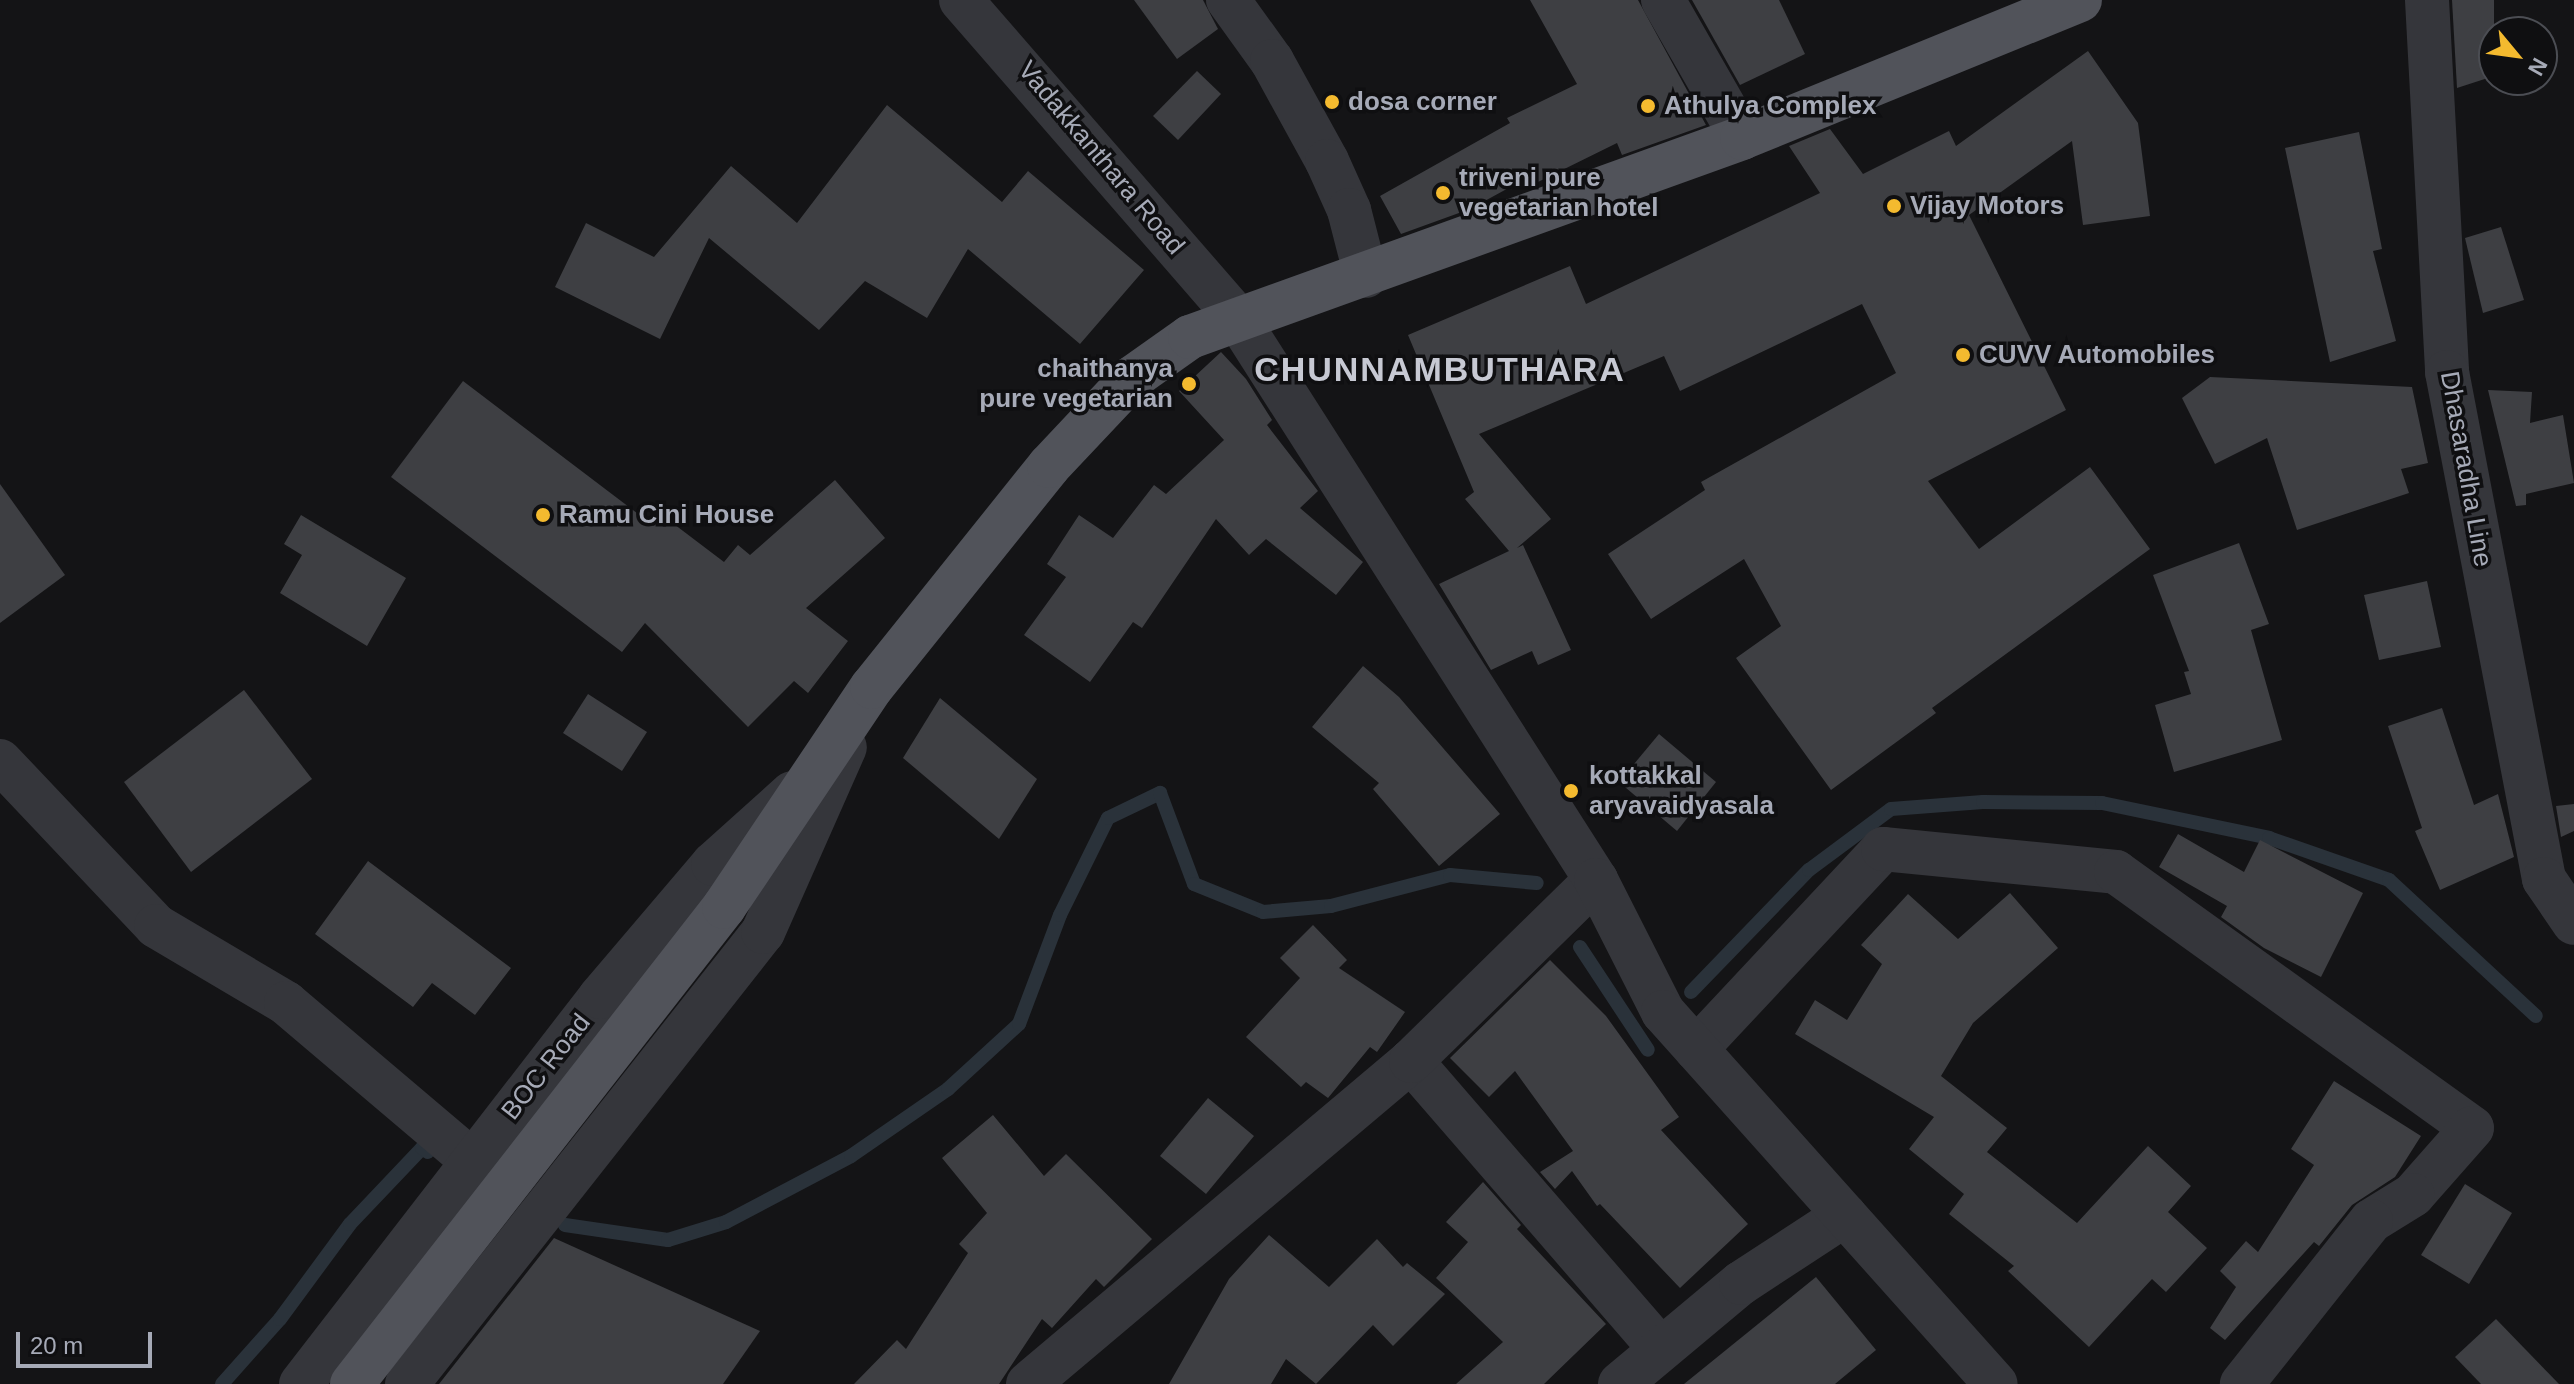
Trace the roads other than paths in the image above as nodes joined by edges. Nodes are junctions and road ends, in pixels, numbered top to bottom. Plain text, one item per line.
1 (961, 0) edge
2 (1228, 0) edge
3 (1663, 0) edge
4 (2080, 0) edge
5 (2427, 0) edge
6 (1742, 138) junction
7 (1366, 276) junction
8 (1237, 318) junction
9 (872, 687) junction
10 (0, 761) edge
11 (815, 772) junction
12 (1596, 880) junction
13 (2574, 923) edge
14 (1696, 1049) junction
15 (1411, 1061) junction
16 (472, 1161) junction
17 (1845, 1215) junction
18 (1660, 1348) junction
19 (301, 1384) edge
20 (352, 1384) edge
21 (407, 1384) edge
22 (1028, 1384) edge
23 (1620, 1384) edge
24 (1996, 1384) edge
25 (2242, 1384) edge

1 - 8 street, Vadakkanthara Road
2 - 7 street
3 - 6 street
4 - 6 main road
5 - 13 street, Dhasaradha Line
6 - 7 main road
7 - 8 main road
8 - 9 main road
8 - 12 street, Vadakkanthara Road
9 - 11 main road
9 - 21 street
10 - 16 street
11 - 16 street, BOC Road
11 - 20 main road
12 - 14 street, Vadakkanthara Road
12 - 15 street
14 - 17 street, Vadakkanthara Road
14 - 25 street
15 - 18 street
15 - 22 street
16 - 19 street, BOC Road
17 - 18 street
17 - 24 street, Vadakkanthara Road
18 - 23 street

